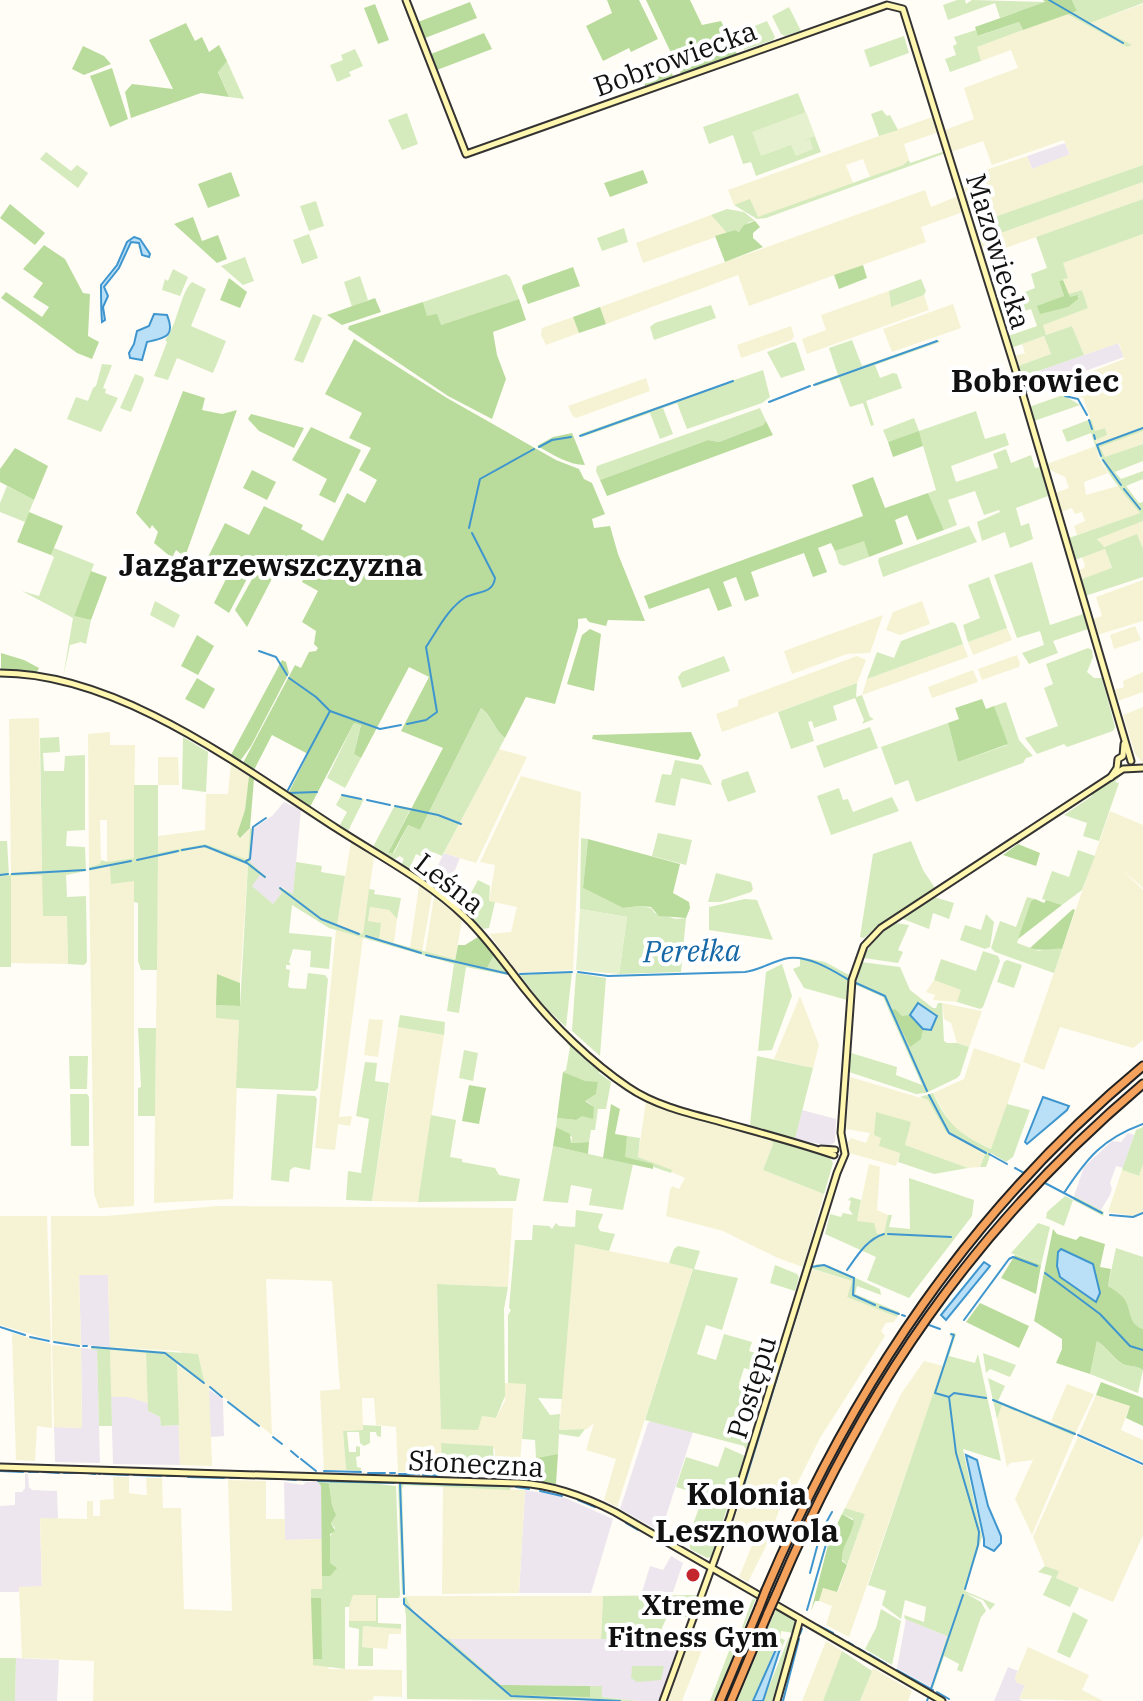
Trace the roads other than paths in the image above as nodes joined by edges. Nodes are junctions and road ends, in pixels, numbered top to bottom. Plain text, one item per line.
1 (406, 0) edge
2 (898, 6) joint
3 (0, 673) edge
4 (1125, 763) junction
5 (1143, 767) edge
6 (1143, 1066) edge
7 (1143, 1084) edge
8 (838, 1153) junction
9 (0, 1467) edge
10 (712, 1568) junction
11 (800, 1619) junction
12 (663, 1701) edge
13 (720, 1701) edge
14 (731, 1701) edge
15 (777, 1701) edge
16 (942, 1701) edge

1 - 2 street, Bobrowiecka
2 - 4 street, Mazowiecka
3 - 8 street, Leśna
4 - 5 street
4 - 8 street
6 - 13 highway, bridge
7 - 14 highway, bridge
8 - 10 street, Postępu
9 - 10 street, Słoneczna
10 - 11 street, Słoneczna
10 - 12 street, Postępu
11 - 15 street
11 - 16 street, Słoneczna

